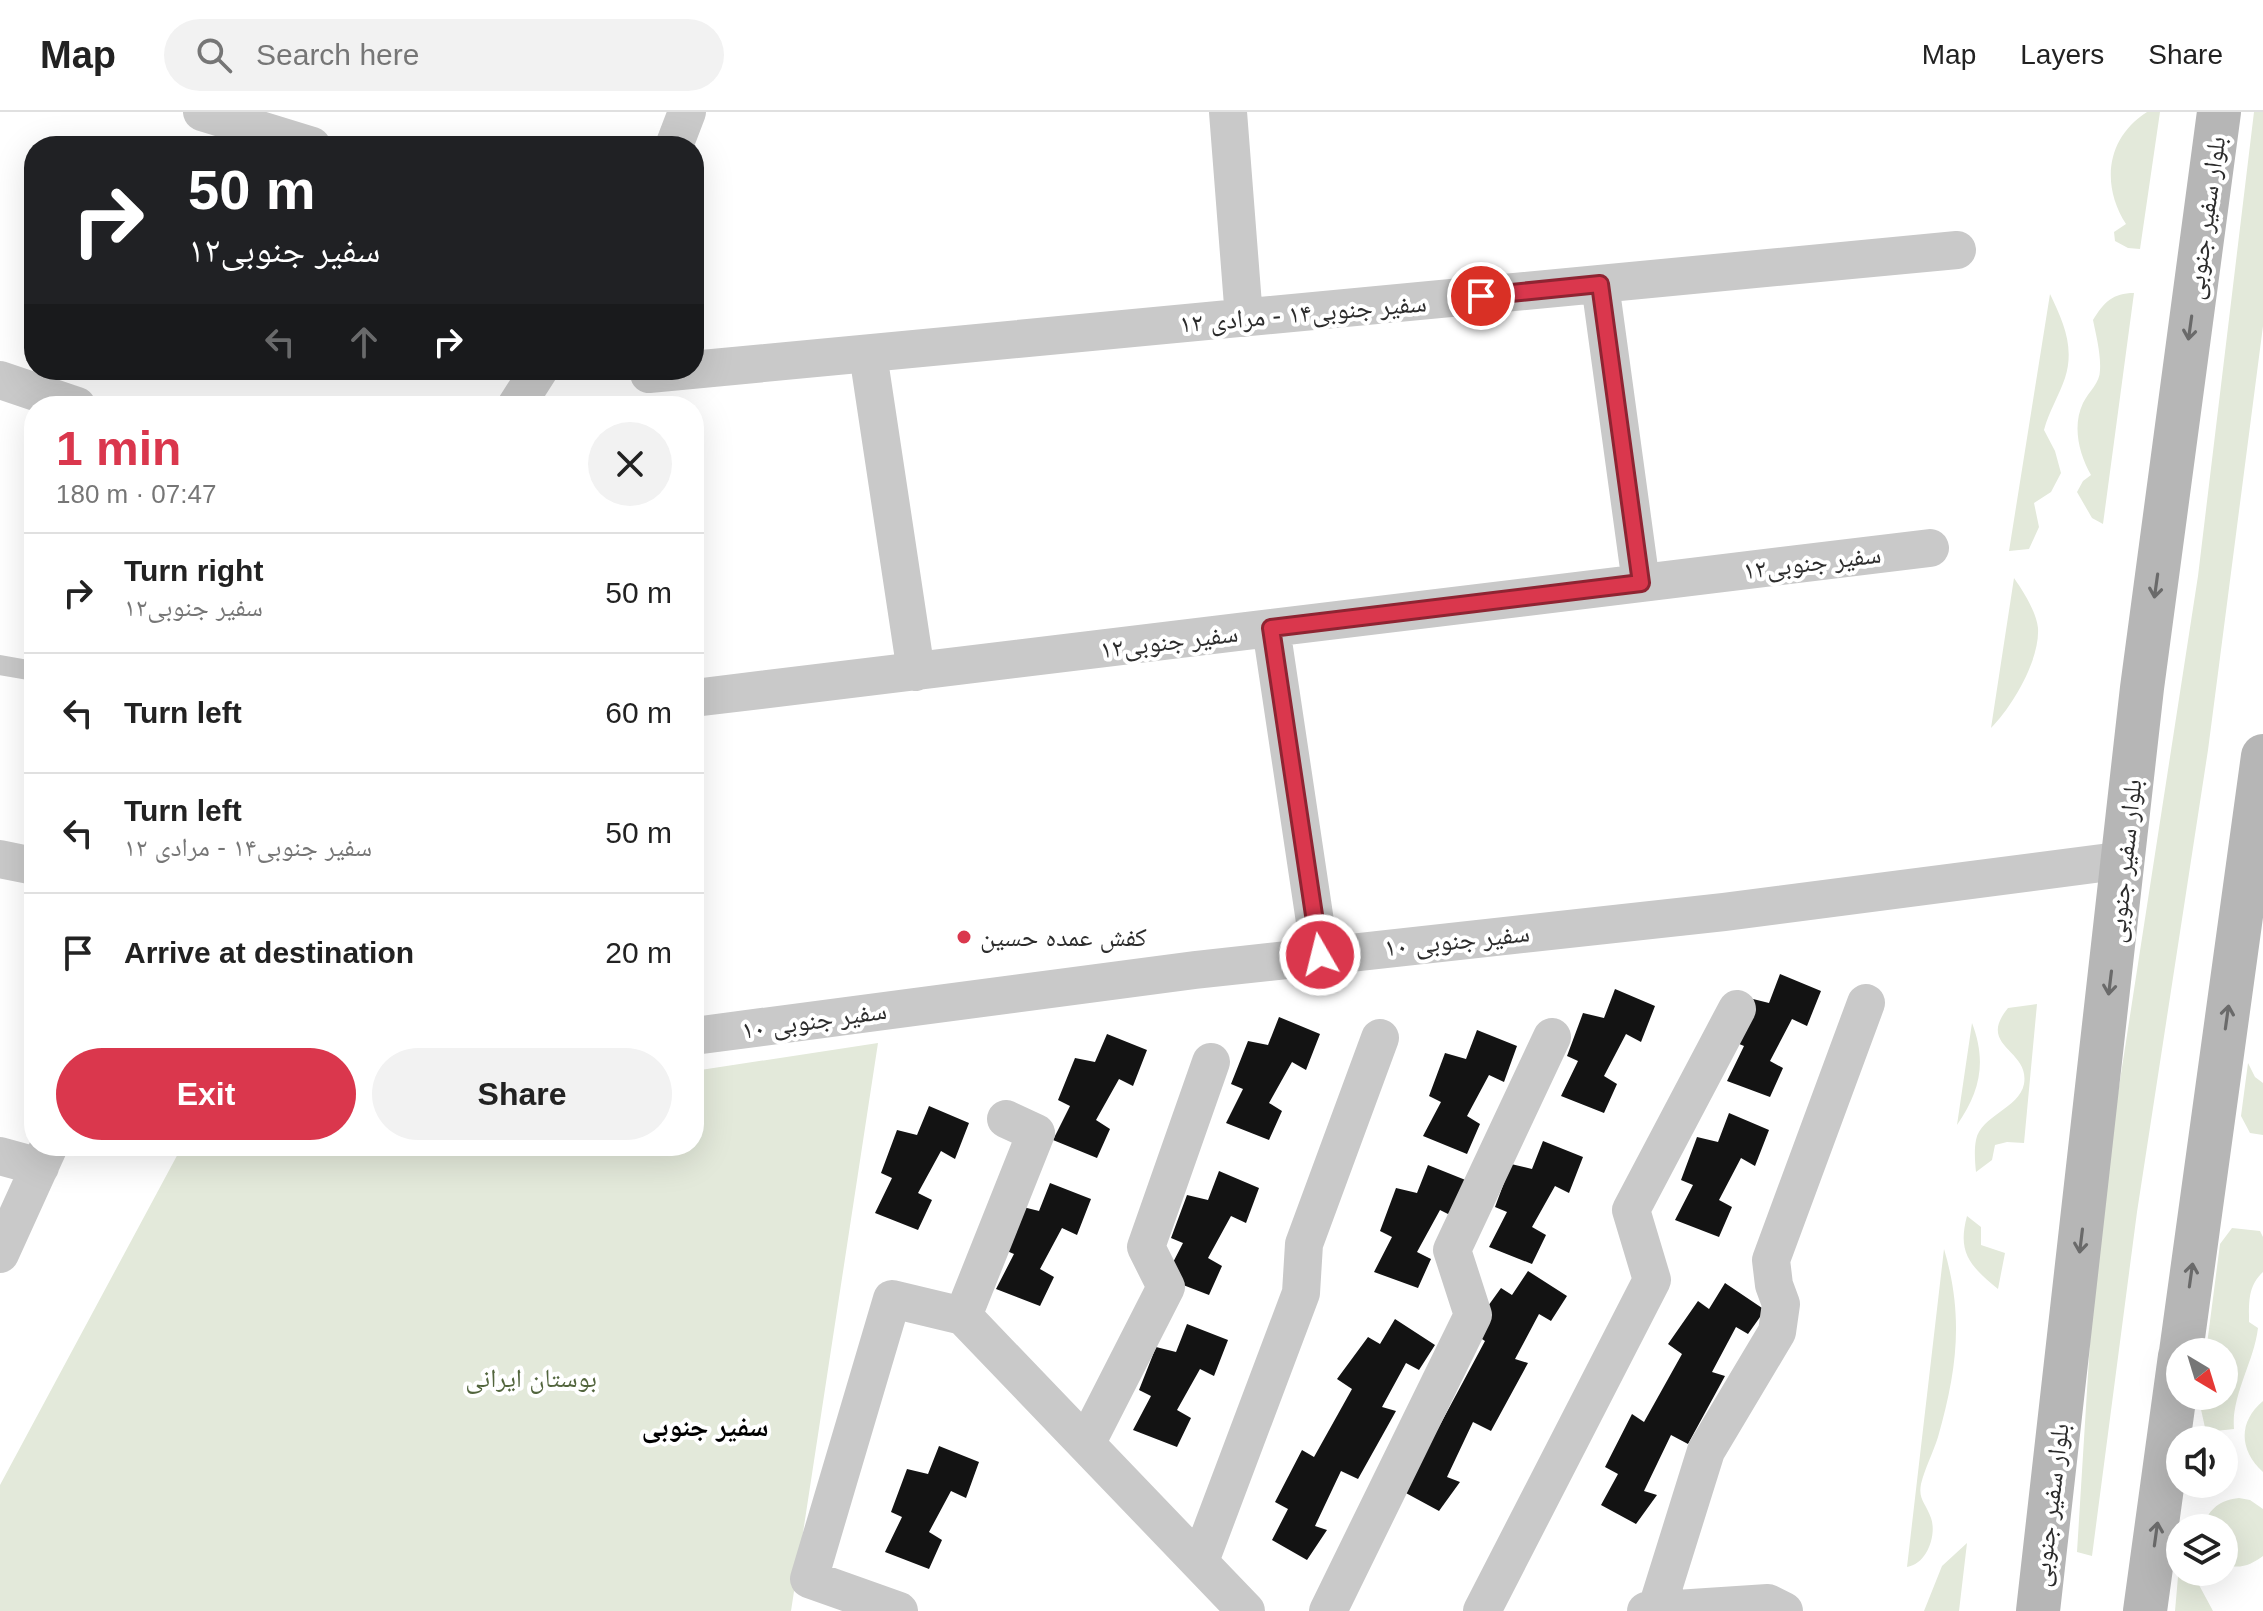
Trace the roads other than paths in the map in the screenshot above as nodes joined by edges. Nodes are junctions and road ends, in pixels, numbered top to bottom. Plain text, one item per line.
1 (202, 112) edge
2 (687, 112) edge
3 (1228, 112) edge
4 (2219, 112) edge
5 (280, 136) edge
6 (678, 136) edge
7 (1957, 250) dead end
8 (1600, 284) junction
9 (1244, 318) junction
10 (868, 354) junction
11 (704, 369) edge
12 (0, 380) edge
13 (47, 396) edge
14 (1930, 548) dead end
15 (1641, 583) junction
16 (1271, 628) junction
17 (0, 665) edge
18 (24, 669) edge
19 (916, 672) junction
20 (704, 697) edge
21 (2263, 756) edge
22 (0, 859) edge
23 (2125, 860) junction
24 (24, 864) edge
25 (1320, 955) junction
26 (1866, 1003) dead end
27 (1737, 1009) dead end
28 (704, 1035) edge
29 (1552, 1037) dead end
30 (1380, 1038) dead end
31 (1211, 1062) dead end
32 (1006, 1119) dead end
33 (0, 1156) edge
34 (45, 1156) edge
35 (0, 1254) edge
36 (963, 1316) junction
37 (2182, 1338) edge
38 (2172, 1410) edge
39 (1087, 1442) junction
40 (1200, 1561) junction
41 (899, 1611) edge
42 (1246, 1611) edge
43 (1328, 1611) edge
44 (1482, 1611) edge
45 (1646, 1611) edge
46 (1656, 1611) edge
47 (1784, 1611) edge
48 (2038, 1611) edge
49 (2145, 1611) edge

1 - 5 street
2 - 6 street
3 - 9 street
4 -> 23 main road, بلوار سفیر جنوبی
7 - 8 street, سفیر جنوبی۱۴ - مرادی ۱۲
8 - 9 street, سفیر جنوبی۱۴ - مرادی ۱۲
8 - 15 street
9 - 10 street, سفیر جنوبی۱۴ - مرادی ۱۲
10 - 11 street, سفیر جنوبی۱۴ - مرادی ۱۲
10 - 19 street
12 - 13 street
14 - 15 street, سفیر جنوبی۱۲
15 - 16 street, سفیر جنوبی۱۲
16 - 19 street, سفیر جنوبی۱۲
16 - 25 street
17 - 18 lane
19 - 20 street, سفیر جنوبی۱۲
37 -> 21 main road
22 - 24 street
23 - 25 street, سفیر جنوبی ۱۰
23 -> 48 main road, بلوار سفیر جنوبی
25 - 28 street, سفیر جنوبی ۱۰
26 - 46 street
27 - 44 street
29 - 43 street
30 - 40 street
31 - 39 street
32 - 36 street
33 - 34 street
34 - 35 street
36 - 39 street
36 - 41 street
49 -> 38 main road
39 - 40 street
40 - 42 street
45 - 46 street
46 - 47 street

